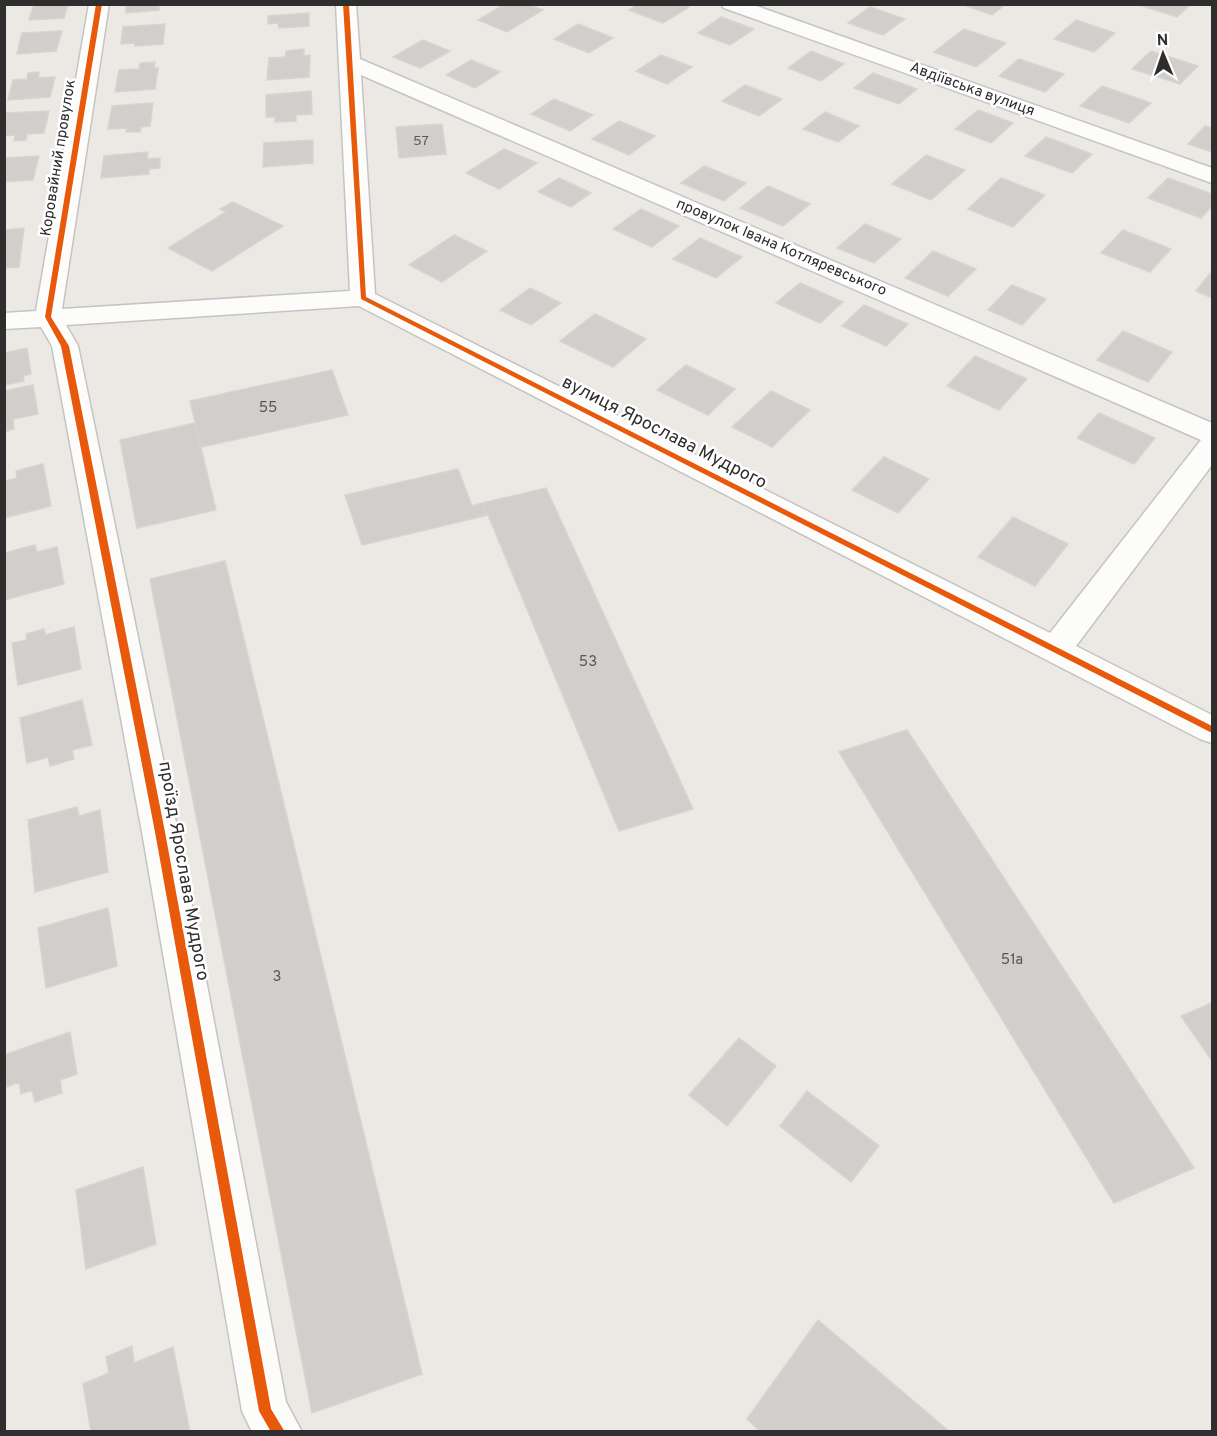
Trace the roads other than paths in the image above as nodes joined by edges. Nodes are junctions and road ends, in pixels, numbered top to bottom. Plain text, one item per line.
1 (99, 4) edge
2 (346, 4) edge
3 (730, 4) edge
4 (349, 62) junction
5 (1212, 176) edge
6 (363, 298) junction
7 (48, 317) junction
8 (4, 321) edge
9 (1212, 434) edge
10 (1212, 446) edge
11 (1055, 650) junction
12 (1212, 730) edge
13 (279, 1431) edge

1 - 7 street, Коровайний провулок
2 - 4 street
3 - 5 street, Авдіївська вулиця
4 - 6 street
4 - 9 street, провулок Івана Котляревського
6 - 7 street
6 - 11 street, вулиця Ярослава Мудрого
7 - 8 street
7 - 13 street, проїзд Ярослава Мудрого
10 - 11 street
11 - 12 street, вулиця Ярослава Мудрого

